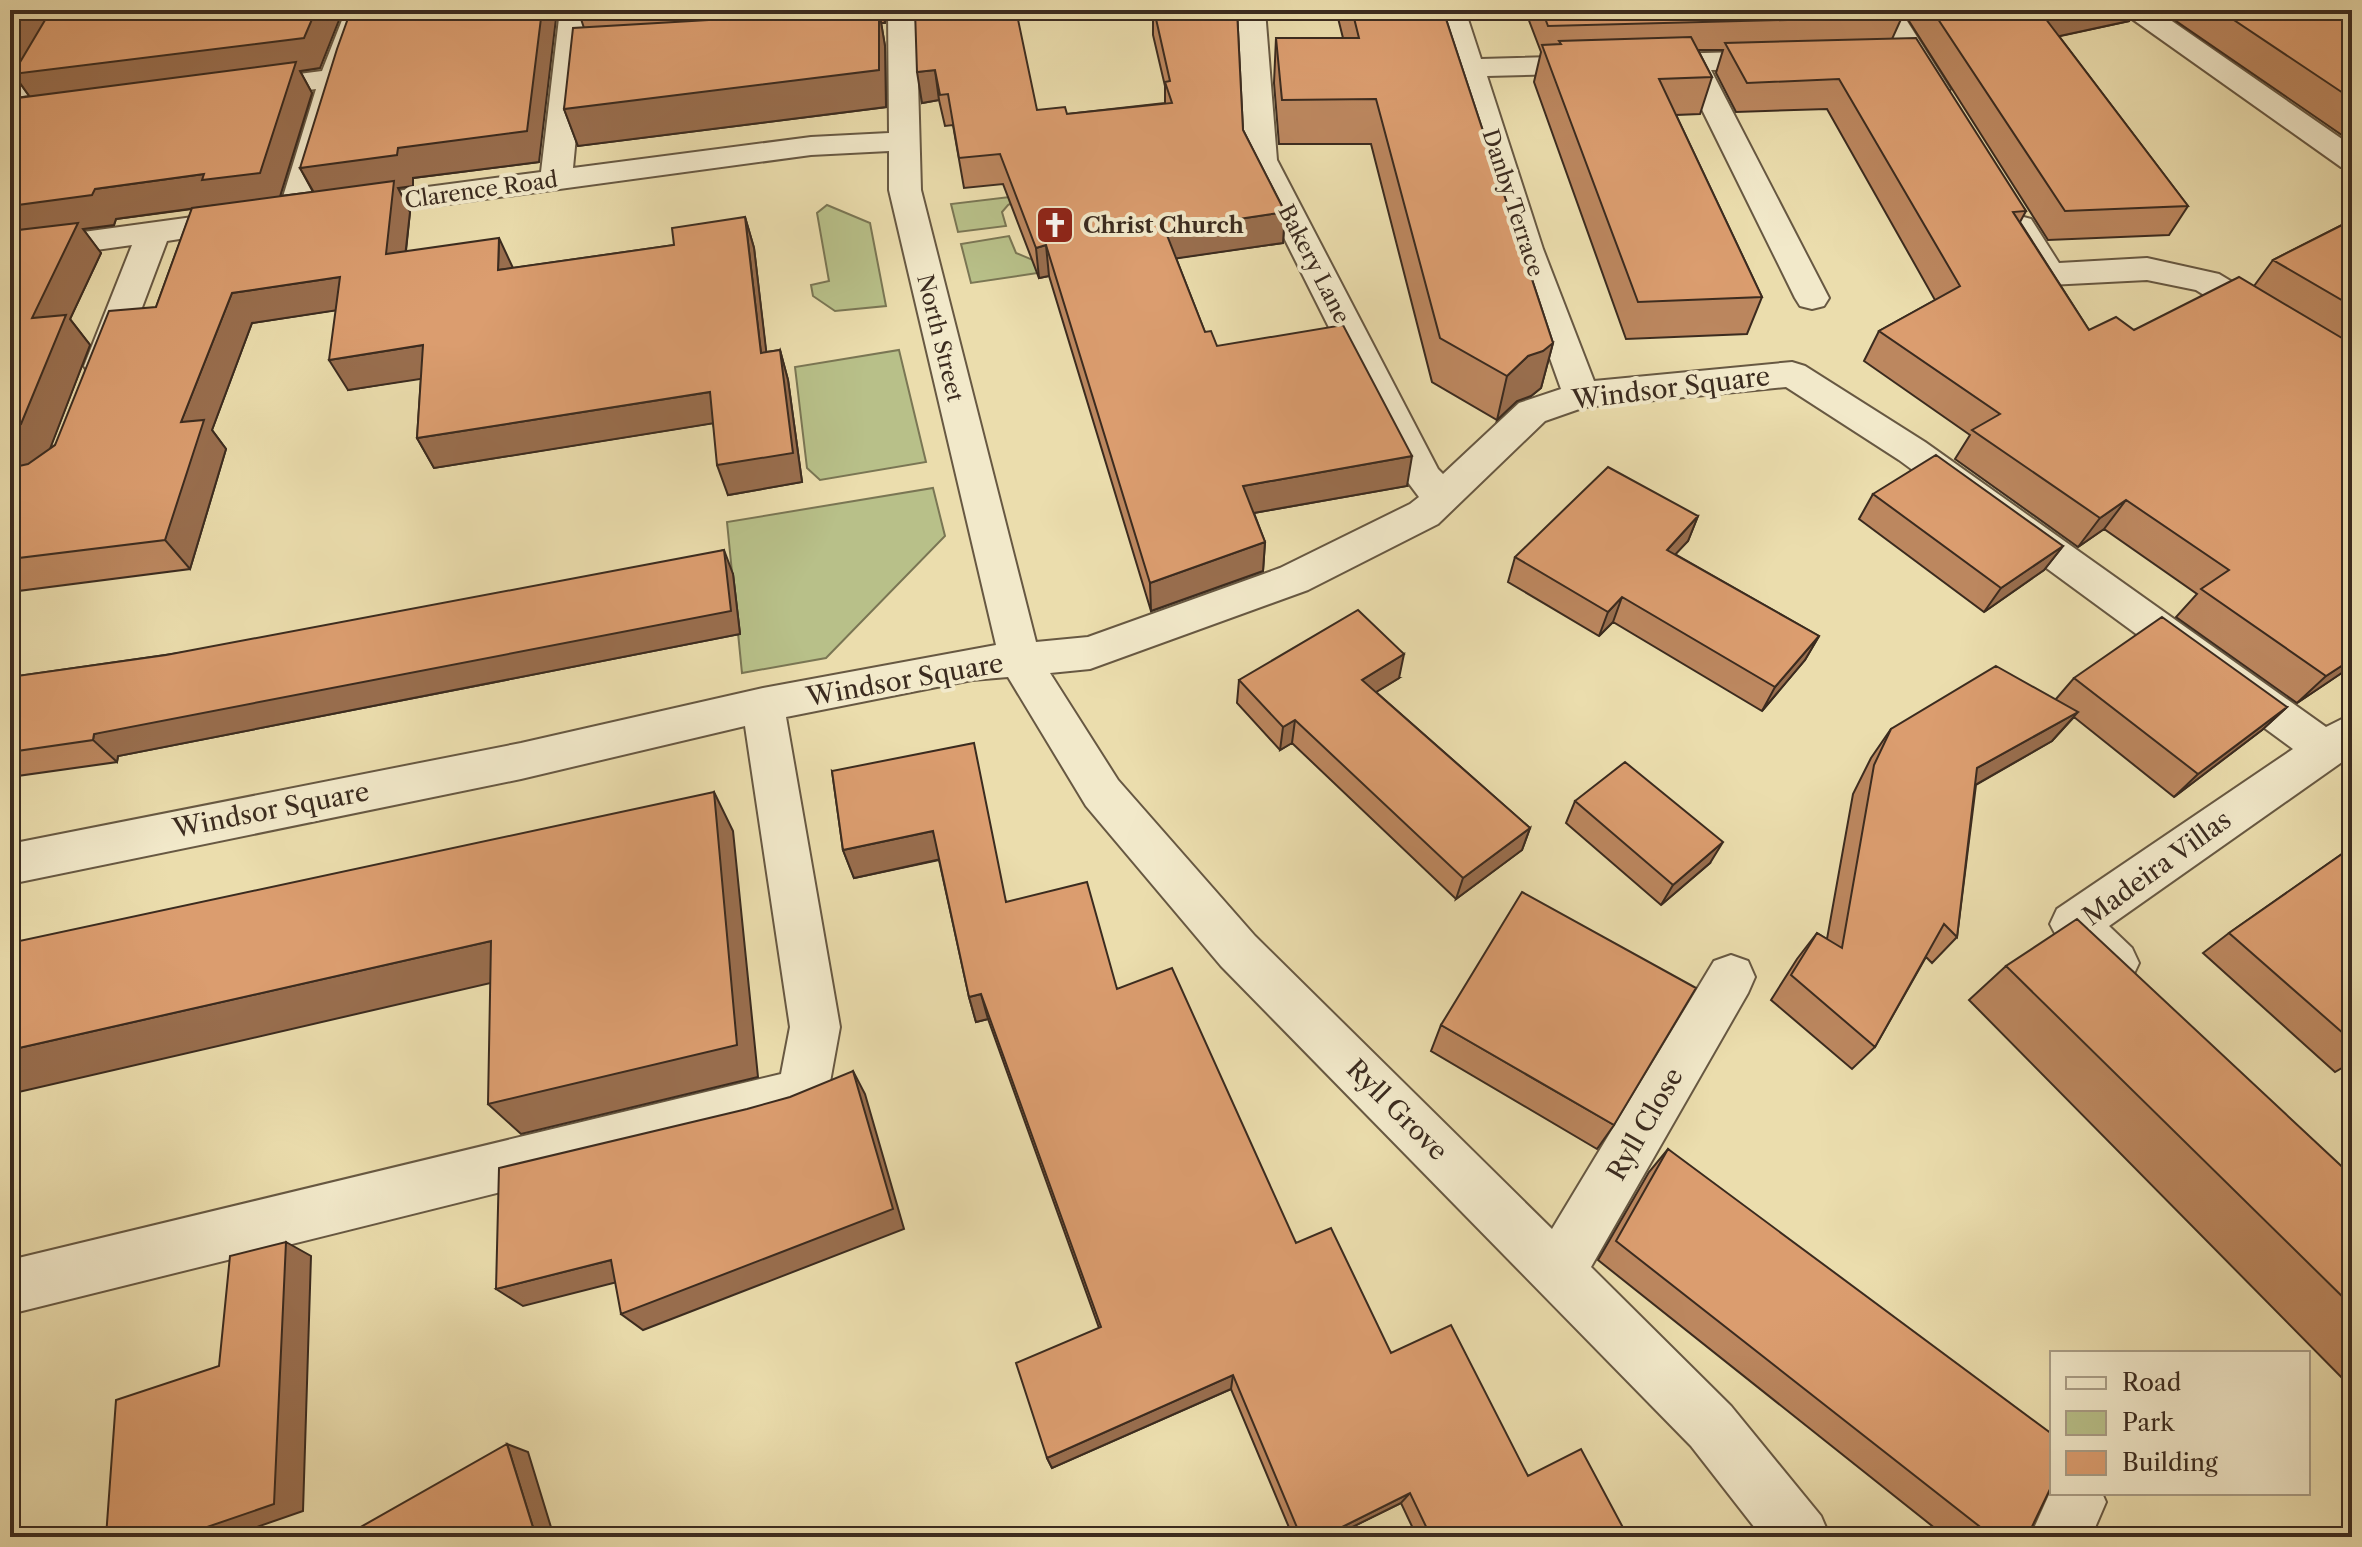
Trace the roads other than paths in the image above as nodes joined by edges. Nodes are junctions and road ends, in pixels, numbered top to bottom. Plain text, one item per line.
1 (71, 10) edge
2 (360, 10) edge
3 (574, 10) edge
4 (1251, 10) edge
5 (1451, 10) edge
6 (1886, 10) edge
7 (2138, 10) edge
8 (890, 26) edge
9 (601, 52) edge
10 (569, 54) junction
11 (1804, 59) edge
12 (1693, 63) junction
13 (1469, 68) junction
14 (334, 78) junction
15 (210, 94) edge
16 (41, 116) edge
17 (10, 118) edge
18 (1955, 120) edge
19 (906, 141) junction
20 (2352, 160) edge
21 (556, 180) junction
22 (2002, 197) edge
23 (294, 213) junction
24 (153, 234) junction
25 (10, 252) edge
26 (1812, 298) dead end
27 (2352, 370) edge
28 (1581, 395) junction
29 (90, 397) edge
30 (1441, 497) junction
31 (1020, 661) junction
32 (763, 705) junction
33 (2339, 740) edge
34 (10, 864) edge
35 (1731, 977) dead end
36 (2146, 993) edge
37 (1558, 1271) junction
38 (10, 1287) edge
39 (1800, 1537) edge

1 - 17 street
2 - 14 street
3 - 10 street
4 - 30 street, Bakery Lane
5 - 13 street, Danby Terrace
6 - 18 street
7 - 20 street
8 - 19 street, North Street
9 - 10 street
10 - 21 street
11 - 12 street
12 - 13 street
12 - 26 street
13 - 28 street, Danby Terrace
14 - 15 street
14 - 23 street
16 - 17 street
19 - 21 street, Clarence Road
19 - 31 street, North Street
21 - 23 street, Clarence Road
22 - 27 street
23 - 24 street, Clarence Road
24 - 25 street, Clarence Road
24 - 29 street
28 - 30 street, Windsor Square
28 - 33 street, Windsor Square
30 - 31 street, Windsor Square
31 - 32 street, Windsor Square
31 - 37 street, Ryll Grove
32 - 34 street, Windsor Square
32 - 38 street
33 - 36 street, Madeira Villas
35 - 37 street, Ryll Close
37 - 39 street, Ryll Grove

